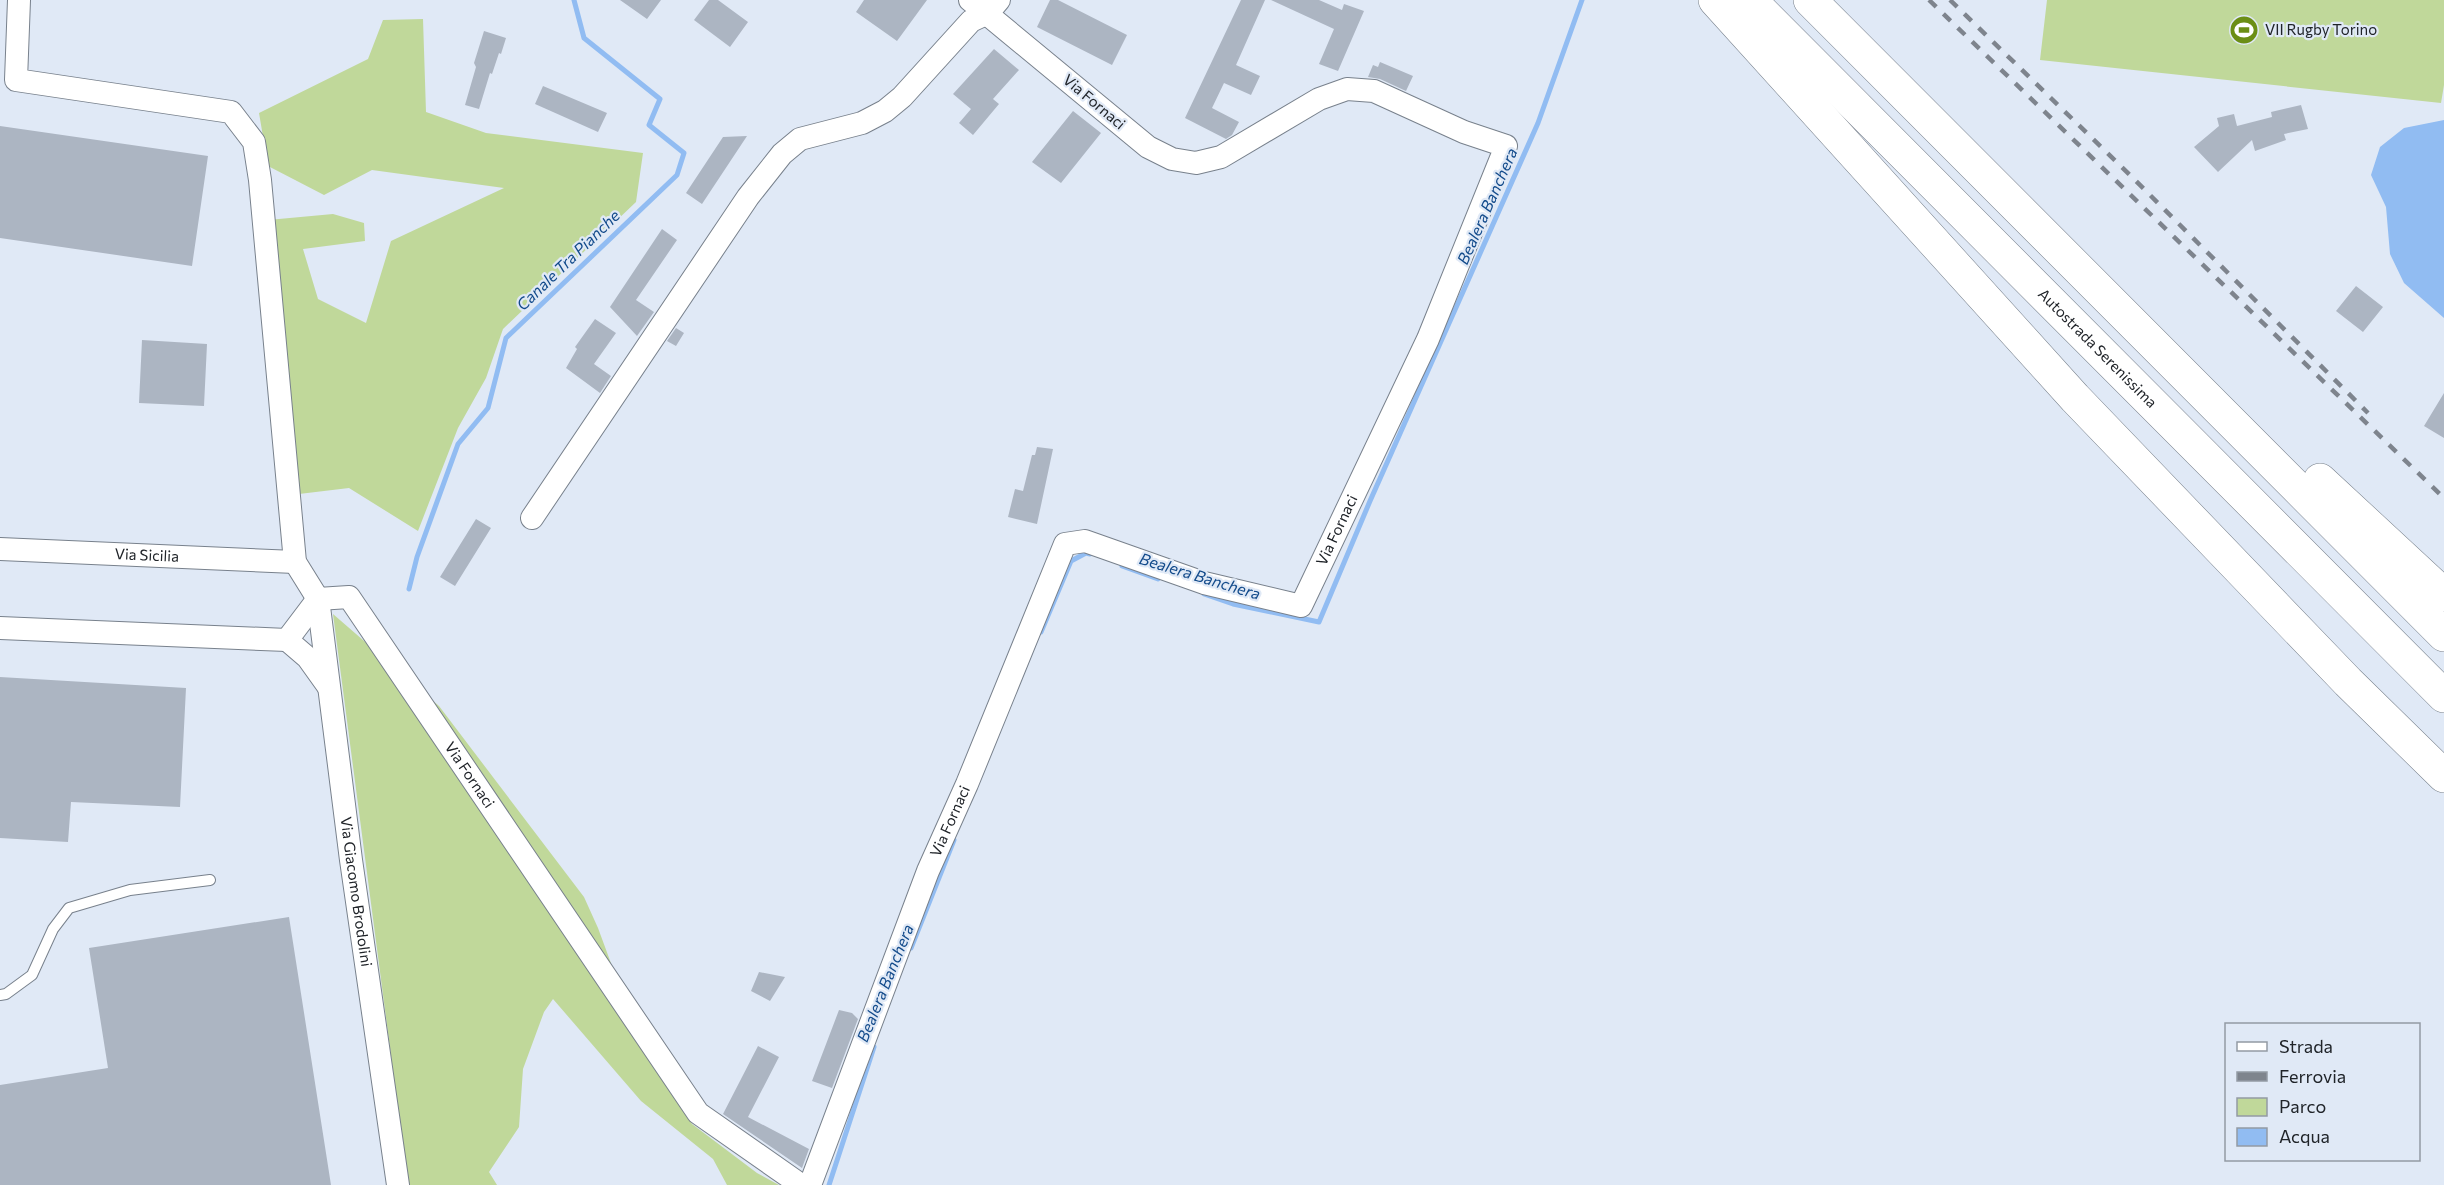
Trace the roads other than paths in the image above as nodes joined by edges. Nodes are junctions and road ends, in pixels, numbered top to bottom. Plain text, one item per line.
1 (19, 0) edge
2 (1715, 0) edge
3 (1750, 0) edge
4 (1810, 0) edge
5 (986, 4) edge
6 (2175, 366) junction
7 (531, 518) dead end
8 (0, 549) edge
9 (295, 562) junction
10 (2444, 595) edge
11 (318, 599) junction
12 (0, 628) edge
13 (2444, 635) edge
14 (288, 640) junction
15 (2348, 682) junction
16 (328, 687) junction
17 (2444, 696) edge
18 (2444, 776) edge
19 (2444, 783) edge
20 (210, 880) dead end
21 (0, 995) edge
22 (398, 1185) edge
23 (801, 1185) edge
24 (810, 1185) edge

1 - 9 street
2 - 15 highway
3 - 17 highway, Autostrada Serenissima
4 - 6 highway
5 - 7 street
5 - 24 street, Via Fornaci
6 - 10 highway
6 - 13 highway
8 - 9 street, Via Sicilia
9 - 11 street
11 - 14 street
11 - 16 street, Via Giacomo Brodolini
11 - 23 street, Via Fornaci
12 - 14 street
14 - 16 street
15 - 18 highway
15 - 19 highway
16 - 22 street, Via Giacomo Brodolini
20 - 21 lane

